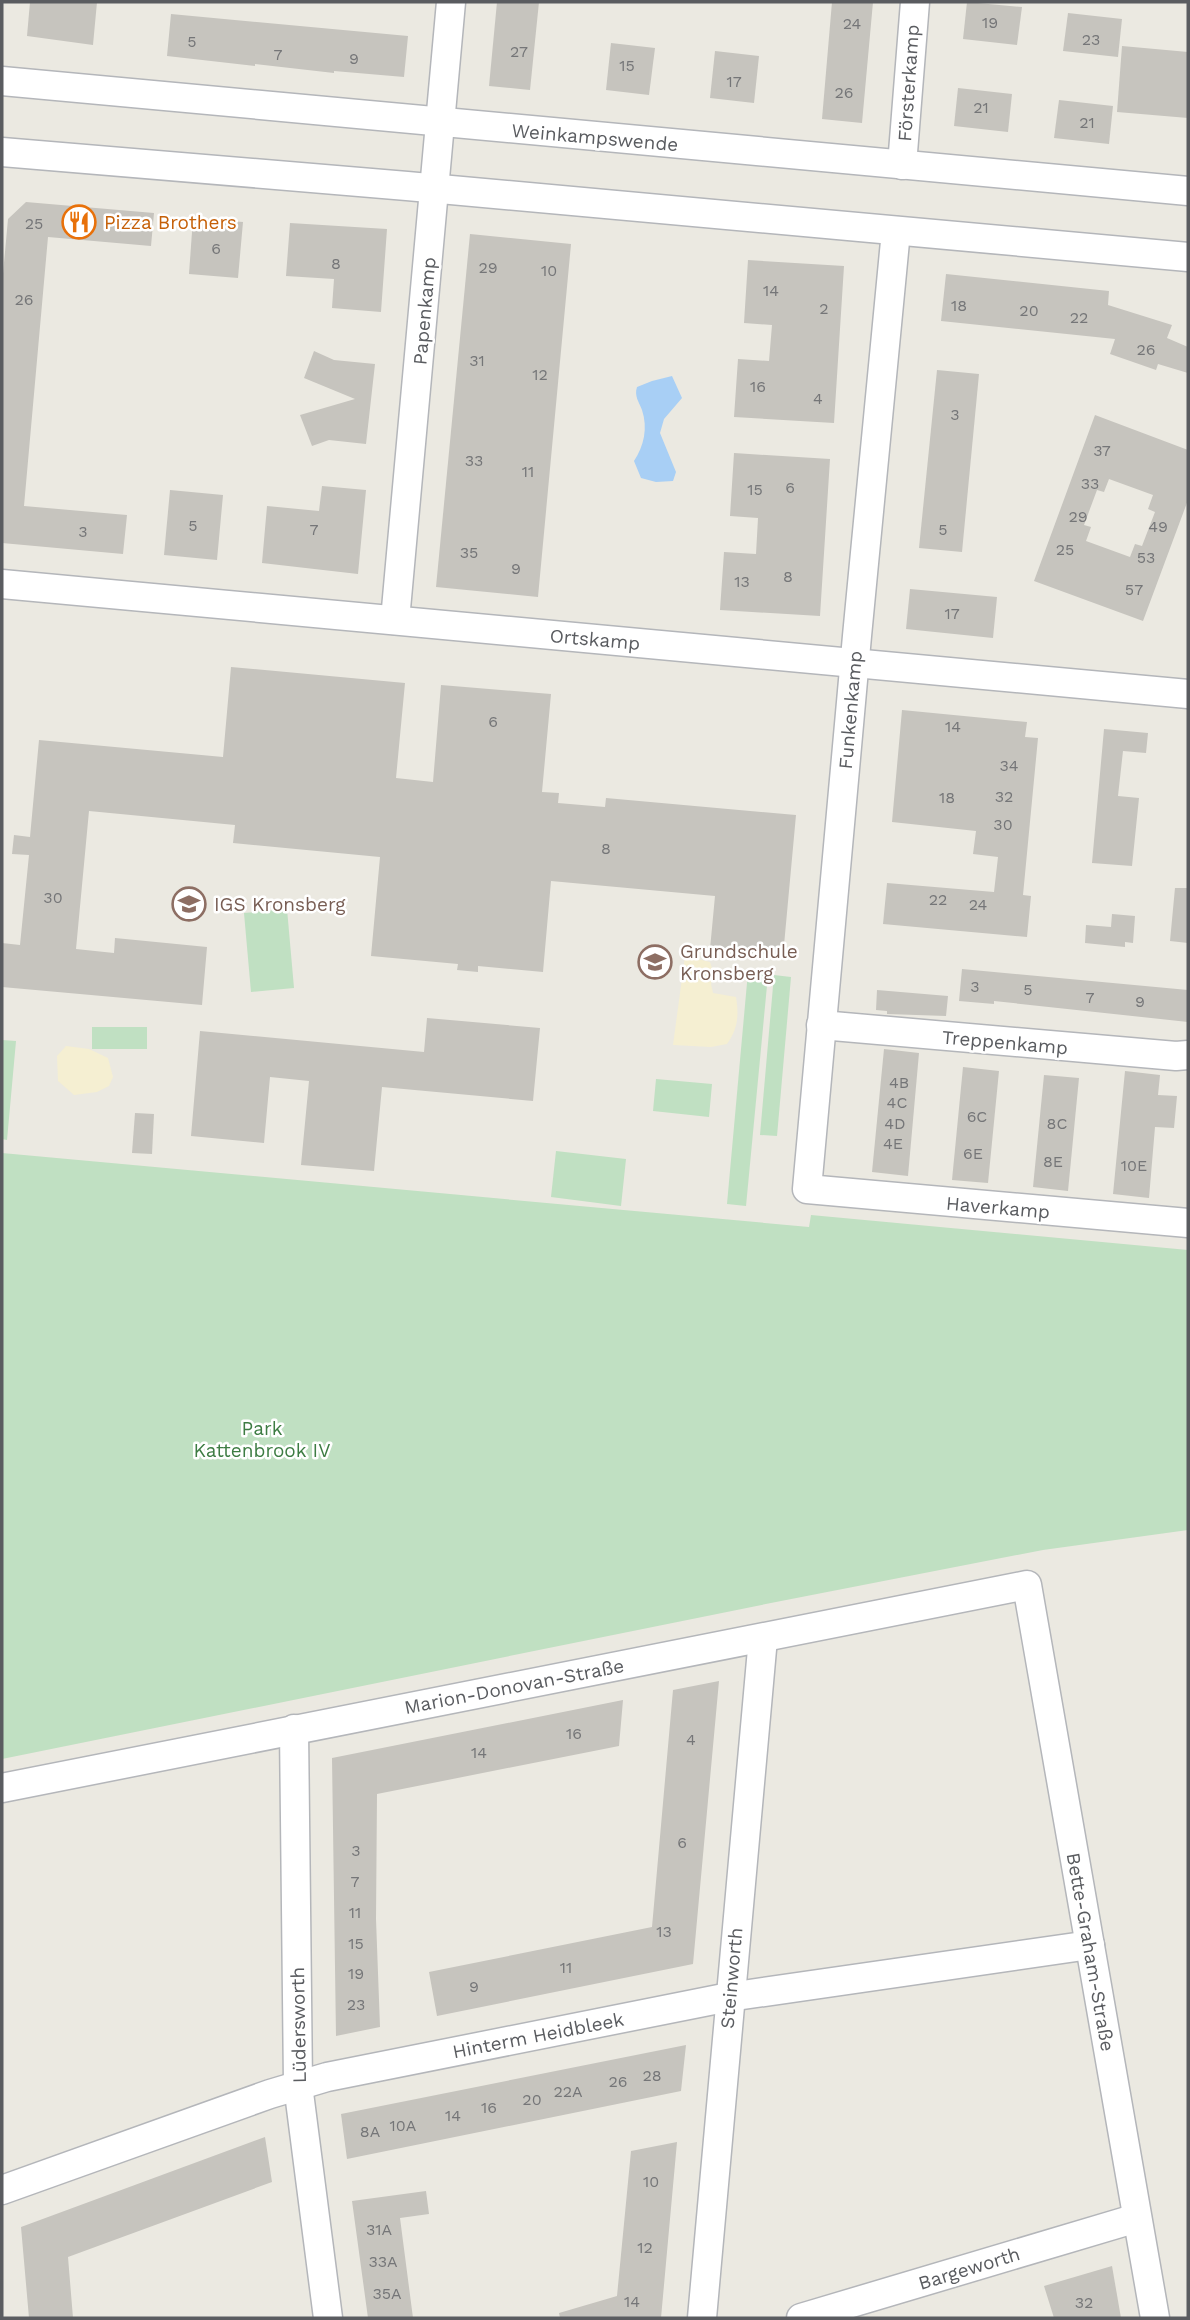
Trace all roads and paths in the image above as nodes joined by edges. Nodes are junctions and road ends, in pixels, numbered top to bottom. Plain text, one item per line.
1 (452, 2) edge
2 (915, 2) edge
3 (2, 81) edge
4 (440, 123) junction
5 (2, 152) edge
6 (902, 165) junction
7 (435, 189) junction
8 (1188, 191) edge
9 (896, 231) junction
10 (1188, 257) edge
11 (2, 584) edge
12 (395, 620) junction
13 (854, 663) junction
14 (1188, 694) edge
15 (821, 1025) junction
16 (1188, 1055) edge
17 (807, 1189) joint
18 (1188, 1223) edge
19 (1027, 1585) joint
20 (763, 1638) junction
21 (294, 1729) junction
22 (2, 1788) edge
23 (1090, 1945) junction
24 (729, 1997) junction
25 (298, 2085) junction
26 (2, 2190) edge
27 (1137, 2218) junction
28 (328, 2318) edge
29 (702, 2318) edge
30 (801, 2318) edge
31 (1155, 2318) edge

1 - 4 street, Papenkamp
2 - 6 street, Försterkamp
3 - 4 street, Weinkampswende
4 - 6 street, Weinkampswende
4 - 7 street, Papenkamp
5 - 7 street
6 - 8 street, Weinkampswende
7 - 9 street
7 - 12 street, Papenkamp
9 - 10 street
9 - 13 street, Funkenkamp
11 - 12 street, Ortskamp
12 - 13 street, Ortskamp
13 - 14 street, Ortskamp
13 - 15 street, Funkenkamp
15 - 16 street, Treppenkamp
15 - 17 street, Funkenkamp
17 - 18 street, Haverkamp
19 - 20 street, Marion-Donovan-Straße
19 - 23 street, Bette-Graham-Straße
20 - 21 street, Marion-Donovan-Straße
20 - 24 street, Steinworth
21 - 22 street, Marion-Donovan-Straße
21 - 25 street, Lüdersworth
23 - 24 street, Hinterm Heidbleek
23 - 27 street, Bette-Graham-Straße
24 - 25 street, Hinterm Heidbleek
24 - 29 street, Steinworth
25 - 26 street, Hinterm Heidbleek
25 - 28 street, Lüdersworth
27 - 30 street, Bargeworth
27 - 31 street, Bette-Graham-Straße

